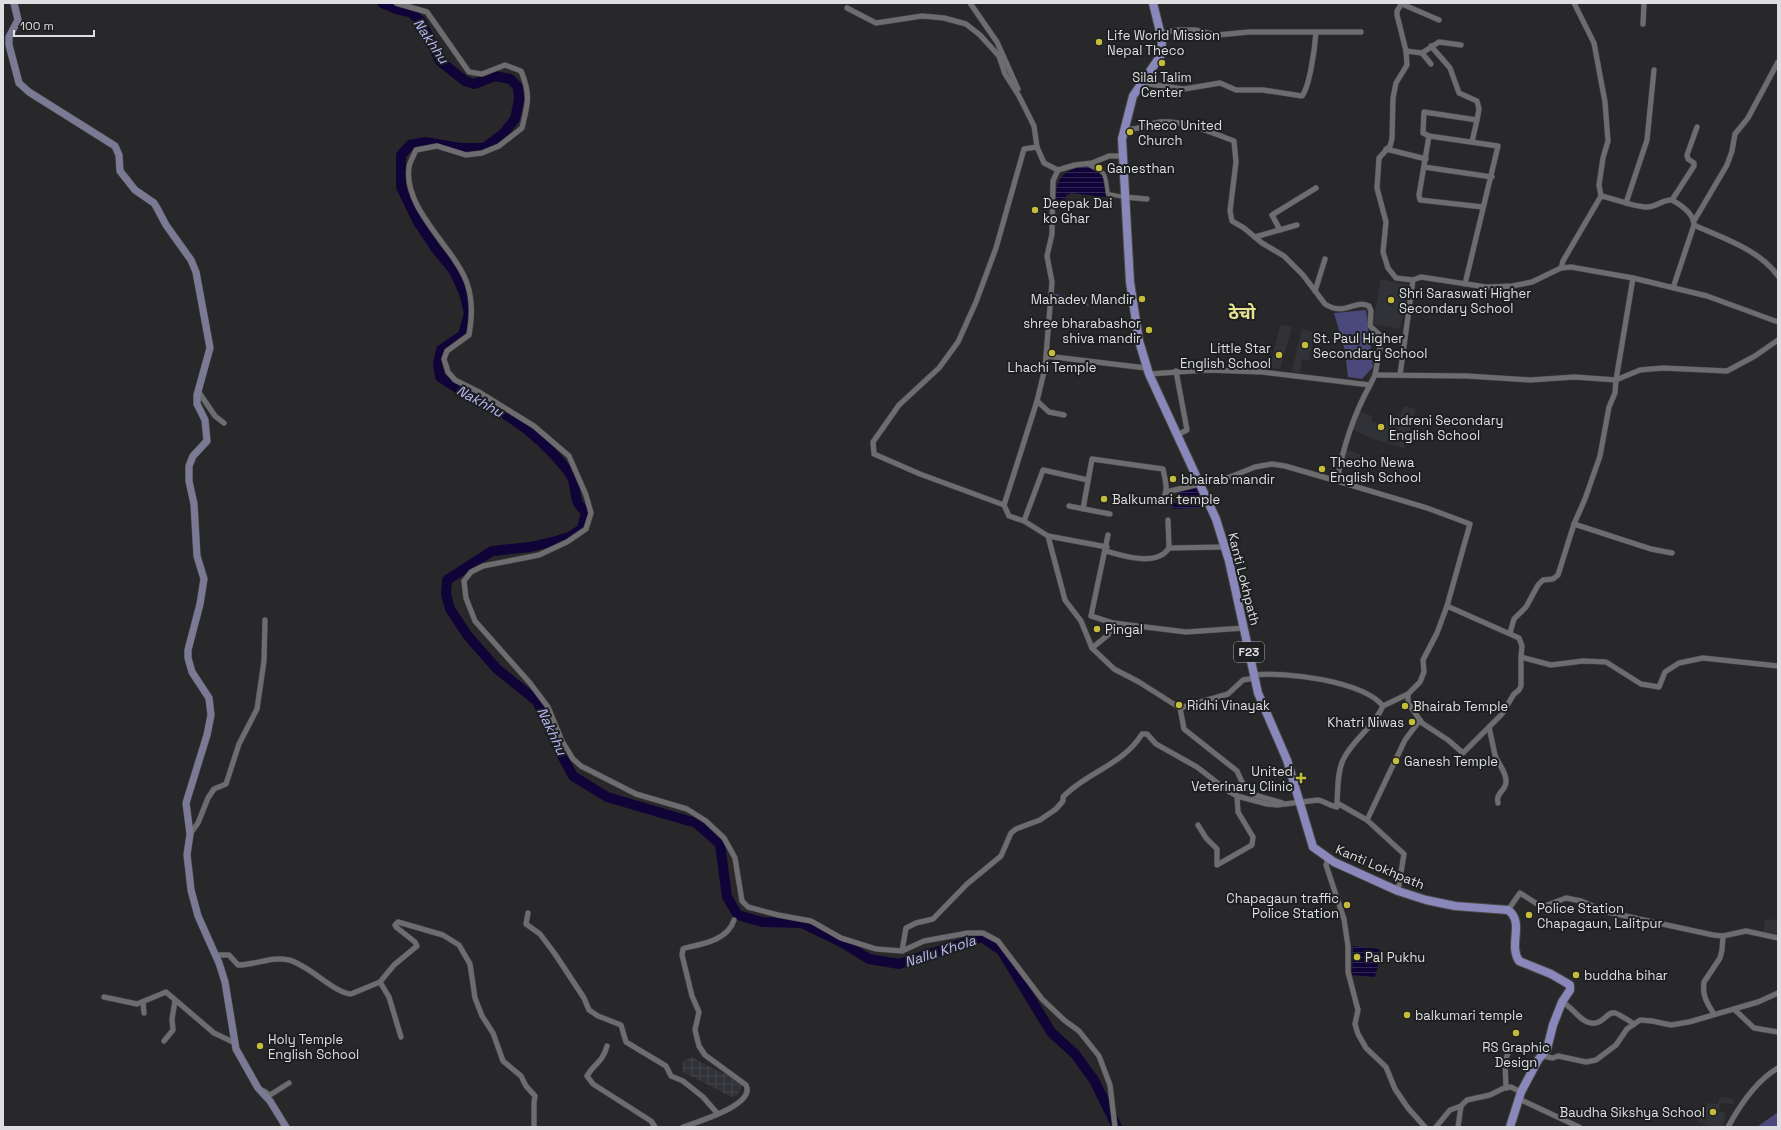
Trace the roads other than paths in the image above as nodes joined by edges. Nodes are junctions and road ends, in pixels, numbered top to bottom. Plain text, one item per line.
1 (14, 3) edge
2 (396, 3) edge
3 (970, 3) edge
4 (1153, 3) edge
5 (1402, 3) edge
6 (1574, 3) edge
7 (1644, 3) edge
8 (847, 8) dead end
9 (1439, 20) dead end
10 (1643, 24) dead end
11 (1316, 32) junction
12 (1361, 32) dead end
13 (1160, 33) junction
14 (1461, 45) dead end
15 (1431, 46) junction
16 (1406, 51) junction
17 (1422, 53) junction
18 (1778, 62) edge
19 (1431, 64) dead end
20 (1654, 70) dead end
21 (1141, 83) junction
22 (1020, 96) junction
23 (1477, 120) junction
24 (1697, 127) dead end
25 (1124, 129) junction
26 (1429, 136) junction
27 (1472, 142) junction
28 (1037, 147) junction
29 (1386, 149) junction
30 (1122, 156) junction
31 (1426, 159) junction
32 (1086, 164) junction
33 (1424, 167) junction
34 (1058, 170) junction
35 (1492, 176) junction
36 (1316, 188) dead end
37 (1602, 196) junction
38 (1124, 197) junction
39 (1146, 199) dead end
40 (1672, 200) junction
41 (1626, 203) junction
42 (1483, 207) junction
43 (1694, 223) junction
44 (1297, 225) dead end
45 (1280, 230) junction
46 (1255, 237) junction
47 (1325, 259) dead end
48 (1561, 268) junction
49 (1778, 276) edge
50 (1633, 278) junction
51 (1413, 280) junction
52 (1465, 284) junction
53 (1673, 288) junction
54 (1315, 291) junction
55 (1778, 322) edge
56 (1778, 340) edge
57 (1046, 356) junction
58 (1147, 371) junction
59 (1176, 371) junction
60 (1375, 375) junction
61 (1400, 375) junction
62 (1616, 380) junction
63 (1370, 385) junction
64 (198, 391) junction
65 (1037, 401) junction
66 (1064, 415) dead end
67 (224, 423) dead end
68 (1177, 435) junction
69 (1088, 480) junction
70 (1337, 481) junction
71 (1200, 484) junction
72 (1165, 494) junction
73 (1115, 499) dead end
74 (1004, 505) junction
75 (1068, 506) dead end
76 (1083, 509) junction
77 (1110, 514) dead end
78 (1168, 520) dead end
79 (1024, 521) junction
80 (1574, 524) junction
81 (1048, 536) junction
82 (1108, 536) dead end
83 (1225, 547) junction
84 (1169, 548) junction
85 (1106, 549) junction
86 (1672, 553) dead end
87 (1447, 606) junction
88 (265, 620) dead end
89 (1113, 623) junction
90 (1244, 628) junction
91 (1510, 633) junction
92 (1092, 648) junction
93 (1521, 657) junction
94 (1778, 666) edge
95 (1254, 677) junction
96 (1408, 694) junction
97 (1383, 706) junction
98 (1180, 708) junction
99 (1420, 720) junction
100 (1489, 727) junction
101 (1237, 796) junction
102 (1300, 802) junction
103 (1337, 803) junction
104 (1498, 803) dead end
105 (1286, 804) junction
106 (1367, 820) junction
107 (1198, 825) dead end
108 (190, 834) junction
109 (1328, 859) junction
110 (1398, 891) junction
111 (1508, 910) junction
112 (528, 914) dead end
113 (734, 920) dead end
114 (1723, 936) junction
115 (1778, 938) edge
116 (902, 951) junction
117 (215, 955) junction
118 (380, 982) junction
119 (1778, 993) edge
120 (104, 997) dead end
121 (175, 1001) junction
122 (143, 1002) junction
123 (1562, 1002) junction
124 (1734, 1009) junction
125 (144, 1013) dead end
126 (1714, 1014) junction
127 (1634, 1024) junction
128 (1778, 1032) edge
129 (401, 1037) dead end
130 (164, 1041) dead end
131 (235, 1043) junction
132 (607, 1046) dead end
133 (1510, 1048) dead end
134 (1542, 1056) junction
135 (1778, 1068) edge
136 (289, 1083) dead end
137 (258, 1088) junction
138 (1506, 1088) junction
139 (1520, 1095) junction
140 (1461, 1106) junction
141 (718, 1114) junction
142 (286, 1127) edge
143 (534, 1127) edge
144 (655, 1127) edge
145 (683, 1127) edge
146 (1115, 1127) edge
147 (1425, 1127) edge
148 (1436, 1127) edge
149 (1458, 1127) edge
150 (1510, 1127) edge
151 (1579, 1127) edge
152 (1728, 1127) edge

1 - 64 main road
2 - 116 street
3 - 22 street
4 - 13 main road, Kanti Lokhpath / F23
5 - 9 street
5 - 16 street
6 - 37 street
7 - 10 street
8 - 22 street
11 - 12 street
11 - 13 street
11 - 21 street
13 - 21 main road, Kanti Lokhpath / F23
14 - 15 street
15 - 17 street
15 - 23 street
16 - 17 street
16 - 29 street
17 - 19 street
18 - 43 street
20 - 41 street
21 - 25 main road, Kanti Lokhpath / F23
22 - 28 street
23 - 26 street
23 - 27 street
24 - 40 street
25 - 30 main road, Kanti Lokhpath / F23
25 - 46 street
26 - 27 street
26 - 31 street
27 - 35 street
28 - 34 street
28 - 74 street
29 - 31 street
29 - 51 street
30 - 32 street
30 - 38 main road, Kanti Lokhpath / F23
31 - 33 street
32 - 34 street
32 - 38 street
33 - 35 street
33 - 42 street
34 - 57 street
35 - 42 street
36 - 45 street
37 - 41 street
37 - 48 street
38 - 39 street
38 - 58 main road, Kanti Lokhpath / F23
40 - 41 street
40 - 43 street
42 - 52 street
43 - 49 street
43 - 53 street
44 - 45 street
45 - 46 street
46 - 54 street
47 - 54 street
48 - 50 street
48 - 52 street
50 - 53 street
50 - 62 street
51 - 52 street
51 - 61 street
53 - 55 street
54 - 60 street
56 - 62 street
57 - 58 street
57 - 65 street
58 - 59 street
58 - 68 main road, Kanti Lokhpath / F23
59 - 63 street
59 - 68 street
60 - 61 street
60 - 63 street
61 - 62 street
62 - 80 street
63 - 70 street
64 - 67 street
64 - 108 main road
65 - 66 street
65 - 74 street
68 - 71 main road, Kanti Lokhpath / F23
69 - 72 street
69 - 76 street
69 - 79 street
70 - 71 street
70 - 87 street
71 - 72 street
71 - 83 main road, Kanti Lokhpath / F23
72 - 73 street
74 - 79 street
75 - 76 street
76 - 77 street
78 - 84 street
79 - 81 street
80 - 86 street
80 - 91 street
81 - 85 street
81 - 92 street
82 - 85 street
83 - 84 street
83 - 90 main road, Kanti Lokhpath / F23
84 - 85 street
85 - 89 street
87 - 91 street
87 - 96 street
88 - 108 street
89 - 90 street
89 - 92 street
90 - 95 main road, Kanti Lokhpath / F23
91 - 93 street
92 - 98 street
93 - 94 street
93 - 100 street
95 - 97 street
95 - 98 street
95 - 102 main road, Kanti Lokhpath / F23
96 - 97 street
96 - 99 street
97 - 103 street
98 - 105 street
99 - 100 street
99 - 106 street
100 - 104 street
101 - 105 street
101 - 107 street
101 - 116 street
102 - 103 street
102 - 105 street
102 - 109 main road, Kanti Lokhpath / F23
103 - 106 street
106 - 110 street
108 - 117 main road
109 - 110 main road, Kanti Lokhpath / F23
109 - 147 street
110 - 111 main road, Kanti Lokhpath / F23
111 - 114 street
111 - 123 main road
112 - 141 street
113 - 141 street
114 - 115 street
114 - 126 street
116 - 146 street
117 - 118 street
117 - 131 main road
118 - 129 street
118 - 143 street
119 - 124 street
120 - 122 street
121 - 122 street
121 - 130 street
121 - 131 street
122 - 125 street
123 - 127 street
123 - 134 main road
124 - 126 street
124 - 128 street
126 - 127 street
127 - 134 street
131 - 137 main road
132 - 144 street
133 - 138 street
134 - 139 main road
135 - 152 street
136 - 137 street
137 - 142 main road
138 - 139 street
138 - 140 street
139 - 150 main road
139 - 151 street
140 - 148 street
140 - 149 street
141 - 145 street

